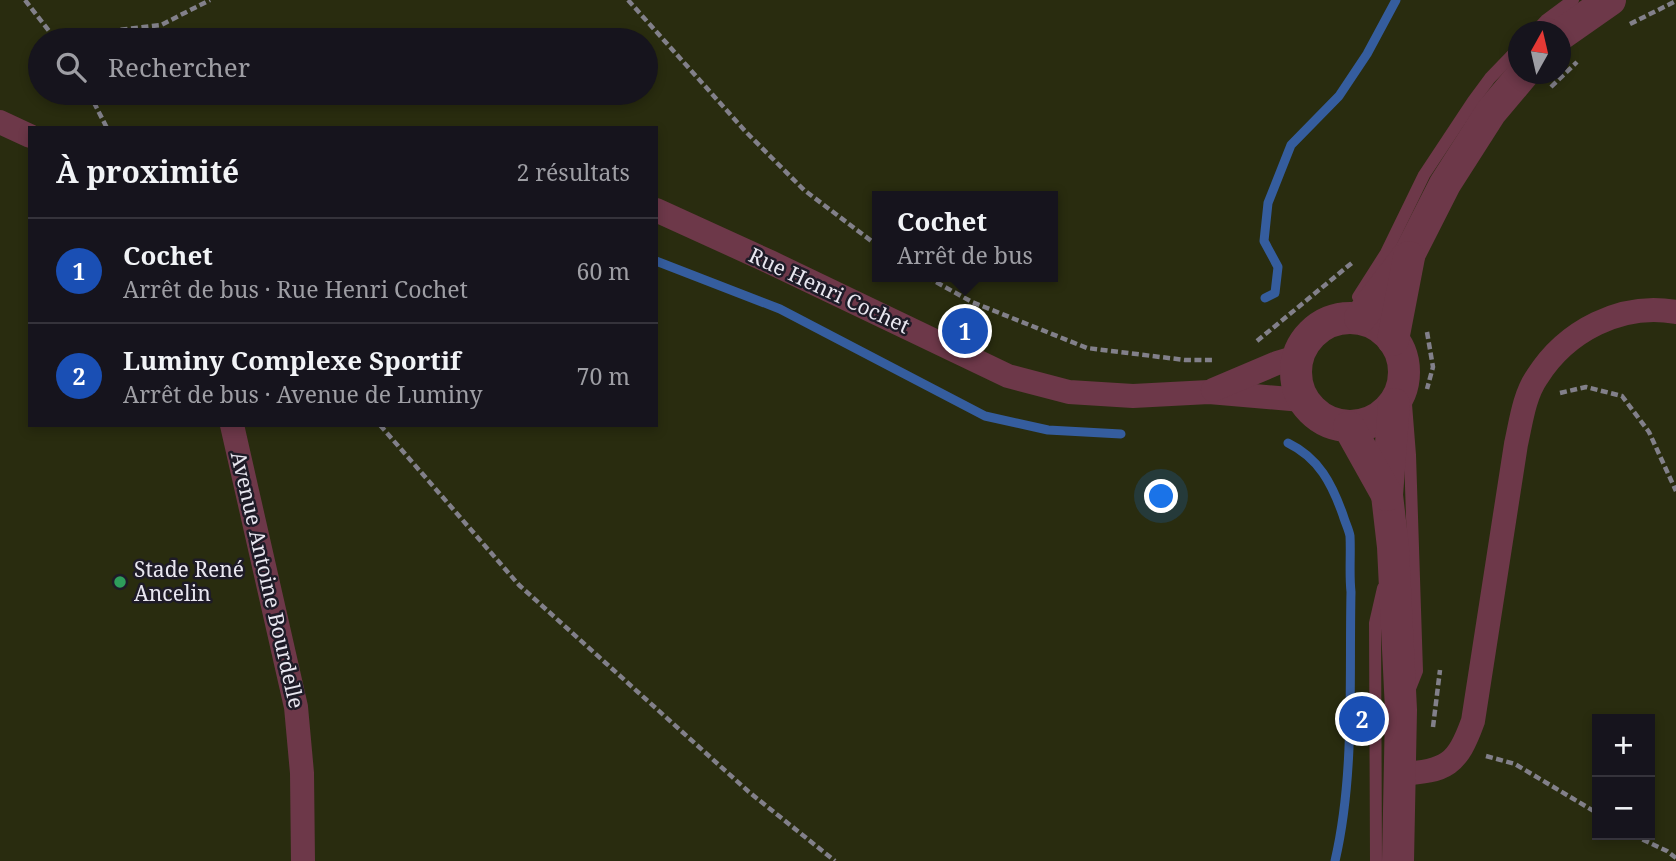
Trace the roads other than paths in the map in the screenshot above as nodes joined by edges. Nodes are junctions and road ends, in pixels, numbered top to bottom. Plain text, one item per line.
1 (1573, 0) edge
2 (1610, 0) edge
3 (1545, 21) edge
4 (1571, 27) edge
5 (1508, 59) edge
6 (1532, 84) edge
7 (0, 122) edge
8 (28, 135) edge
9 (658, 211) edge
10 (1410, 253) junction
11 (1676, 312) edge
12 (1353, 318) junction
13 (1394, 340) junction
14 (1297, 357) junction
15 (1408, 391) junction
16 (1209, 392) junction
17 (1303, 400) junction
18 (232, 427) edge
19 (1349, 427) junction
20 (1387, 495) junction
21 (1392, 547) junction
22 (1401, 710) junction
23 (1400, 774) junction
24 (303, 861) edge
25 (1376, 861) edge
26 (1398, 861) edge

1 - 3 lane
2 - 4 street
5 - 12 lane
6 - 10 street
7 - 8 street
9 - 16 street, Rue Henri Cochet
10 - 12 street
10 - 13 street
11 - 23 street
12 - 13 street
12 - 14 street
13 - 15 street
14 - 16 street, Rue Henri Cochet
14 - 17 street
15 - 19 street
15 - 20 street
15 - 22 lane
16 - 17 street, Rue Henri Cochet
17 - 19 street
18 - 24 street, Avenue Antoine Bourdelle
19 - 20 street
20 - 21 street
21 - 22 street
21 - 25 lane
22 - 23 street
23 - 26 street

